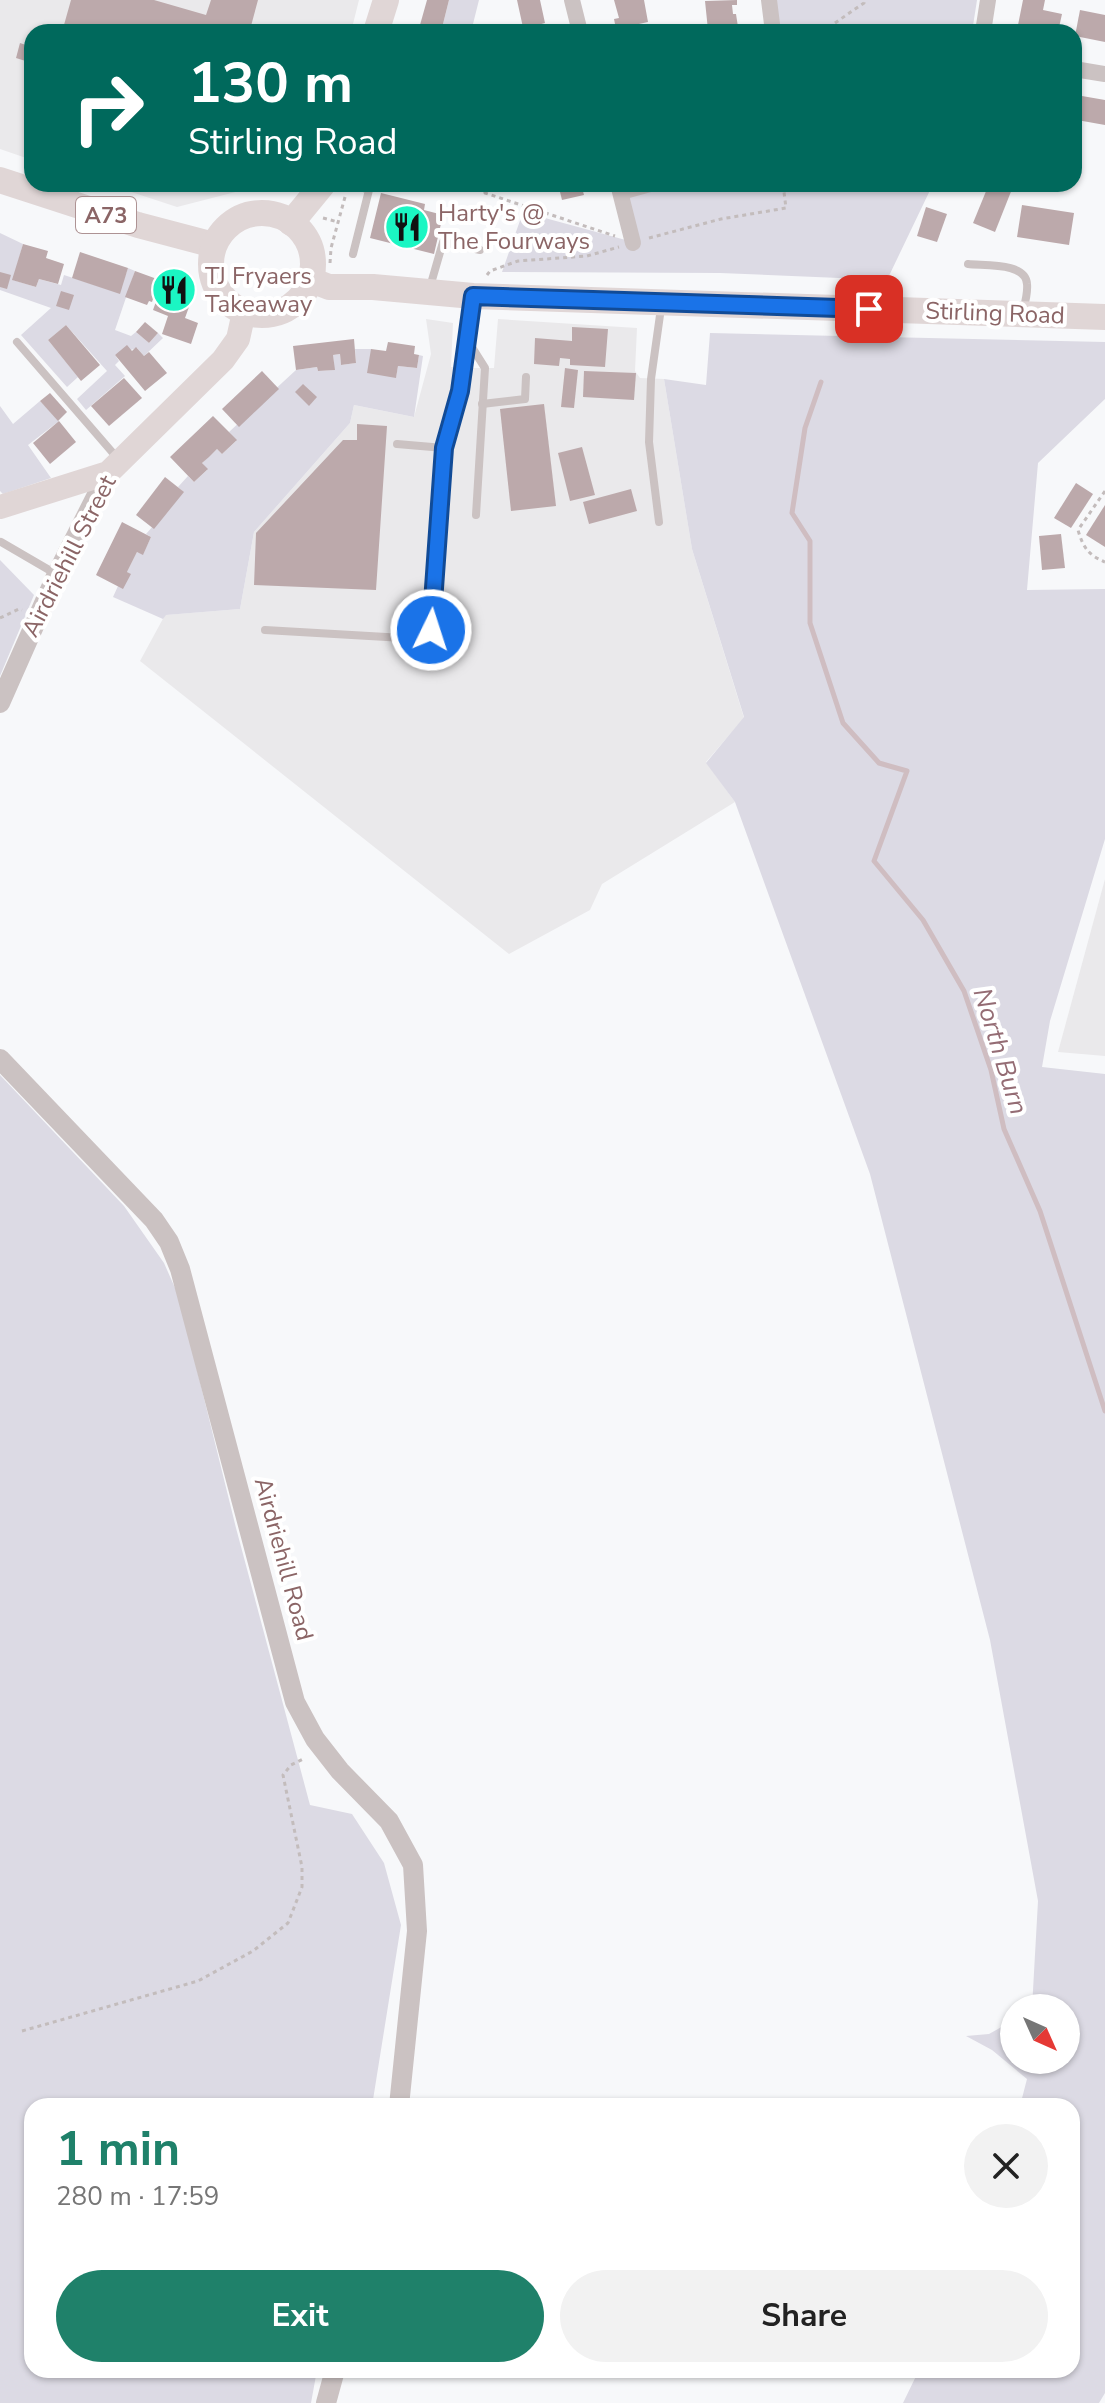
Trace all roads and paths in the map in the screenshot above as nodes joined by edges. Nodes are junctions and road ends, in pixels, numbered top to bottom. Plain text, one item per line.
1 (386, 0) edge
2 (572, 0) edge
3 (769, 0) edge
4 (864, 0) edge
5 (988, 0) edge
6 (378, 24) edge
7 (578, 24) edge
8 (772, 24) edge
9 (833, 24) edge
10 (984, 24) edge
11 (1082, 70) edge
12 (1105, 74) edge
13 (0, 180) edge
14 (24, 188) edge
15 (37, 192) edge
16 (331, 192) edge
17 (334, 192) edge
18 (368, 192) edge
19 (485, 192) edge
20 (621, 192) edge
21 (784, 192) edge
22 (291, 223) junction
23 (633, 243) junction
24 (214, 245) junction
25 (480, 250) dead end
26 (353, 254) dead end
27 (968, 264) dead end
28 (320, 283) junction
29 (429, 292) junction
30 (473, 296) junction
31 (662, 303) junction
32 (244, 312) junction
33 (1023, 315) junction
34 (1105, 317) edge
35 (467, 341) junction
36 (17, 342) dead end
37 (526, 377) dead end
38 (482, 404) junction
39 (397, 444) dead end
40 (444, 448) junction
41 (114, 467) junction
42 (1105, 491) edge
43 (0, 507) edge
44 (476, 515) dead end
45 (659, 522) dead end
46 (1, 542) edge
47 (1105, 562) edge
48 (57, 574) junction
49 (265, 630) dead end
50 (0, 703) edge
51 (0, 1059) edge
52 (329, 1756) junction
53 (22, 2031) dead end
54 (400, 2098) edge
55 (333, 2378) edge
56 (326, 2403) edge

1 - 6 main road
2 - 7 street
3 - 8 street
4 - 9 path
5 - 10 street
11 - 12 street
13 - 14 main road, A73
15 - 24 main road, A73
16 - 22 main road
17 - 28 path
18 - 26 lane
19 - 23 path
20 - 23 street
21 - 23 path
22 - 24 main road
22 - 28 main road
23 - 30 path
24 - 32 main road
25 - 29 lane
27 - 33 lane
28 - 29 main road, Stirling Road
28 - 32 main road
29 - 30 main road, Stirling Road
30 - 31 main road, Stirling Road
30 - 35 lane
31 - 33 main road, Stirling Road
31 - 45 lane
32 - 41 main road, Airdriehill Street
33 - 34 main road, Stirling Road
35 - 38 lane
35 - 40 lane
36 - 41 lane
37 - 38 lane
38 - 44 lane
39 - 40 lane
40 - 49 lane
41 - 43 main road
41 - 48 street, Airdriehill Street
42 - 47 path
46 - 48 lane
48 - 50 street, Airdriehill Street
51 - 52 street, Airdriehill Road
52 - 53 path
52 - 54 street, Airdriehill Road
55 - 56 street

